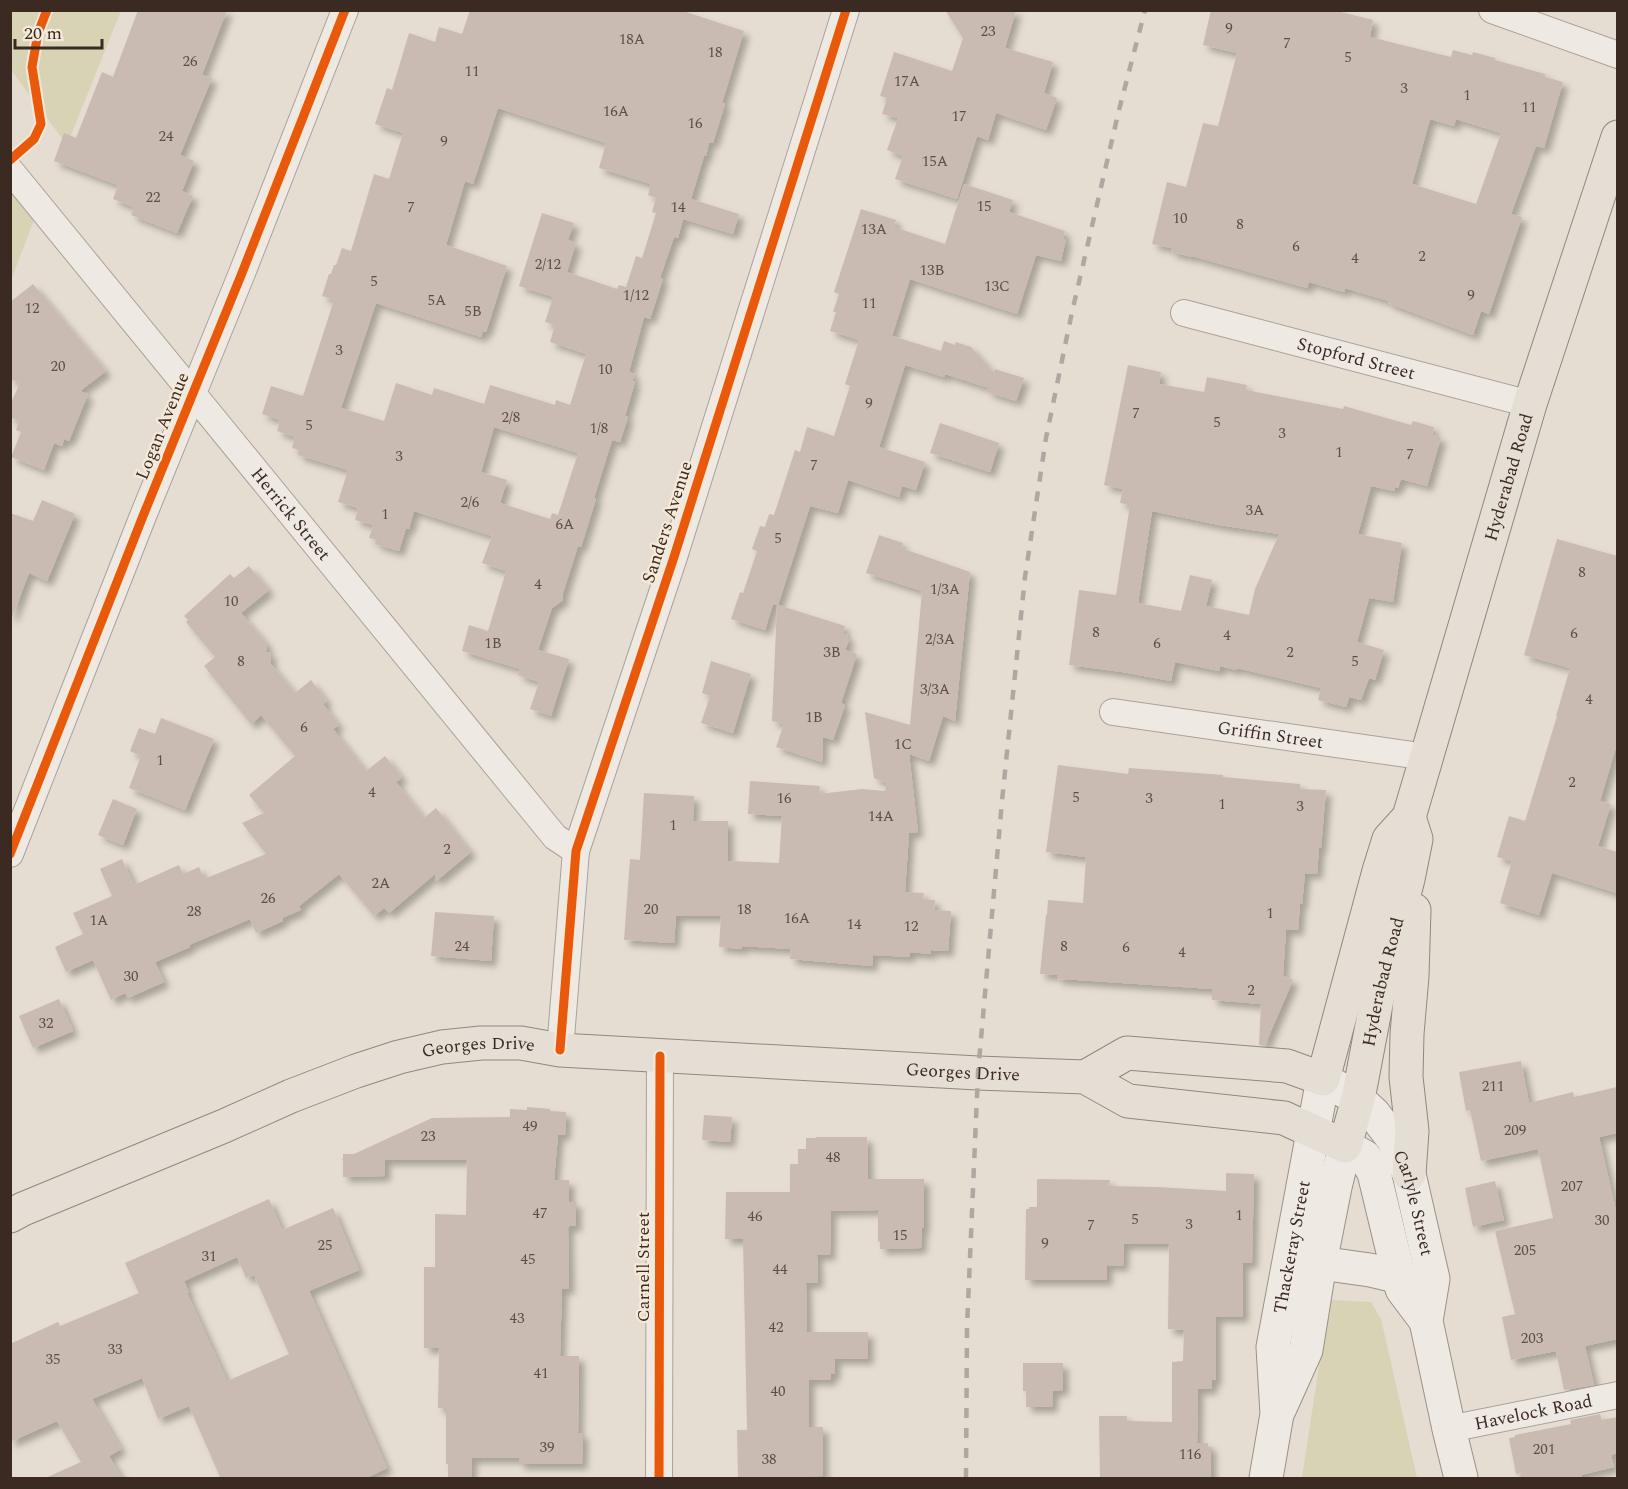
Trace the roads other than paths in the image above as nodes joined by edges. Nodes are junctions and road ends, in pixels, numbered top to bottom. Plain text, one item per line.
1 (345, 10) edge
2 (846, 10) edge
3 (1492, 10) edge
4 (1617, 55) edge
5 (1617, 137) edge
6 (10, 170) edge
7 (1184, 313) dead end
8 (193, 394) junction
9 (1530, 404) junction
10 (1113, 712) dead end
11 (1427, 757) junction
12 (1409, 817) junction
13 (576, 851) junction
14 (10, 854) edge
15 (1408, 879) junction
16 (560, 1050) junction
17 (660, 1056) junction
18 (1085, 1077) junction
19 (1323, 1079) junction
20 (1358, 1099) junction
21 (1313, 1132) junction
22 (1345, 1146) junction
23 (1409, 1174) junction
24 (10, 1216) edge
25 (1320, 1263) junction
26 (1400, 1277) junction
27 (1426, 1321) junction
28 (1617, 1395) edge
29 (1277, 1414) junction
30 (1449, 1429) junction
31 (659, 1479) edge
32 (1266, 1479) edge
33 (1461, 1479) edge

1 - 8 street, Logan Avenue
2 - 13 street, Sanders Avenue
3 - 4 street
5 - 9 main road, Hyderabad Road
6 - 8 street, Herrick Street
7 - 9 street, Stopford Street
8 - 13 street, Herrick Street
8 - 14 street, Logan Avenue
9 - 11 main road, Hyderabad Road
10 - 11 street, Griffin Street
11 - 12 main road, Hyderabad Road
12 - 15 main road, Hyderabad Road
12 - 19 main road, Hyderabad Road
13 - 16 street, Sanders Avenue
15 - 20 main road, Hyderabad Road
15 - 23 main road
16 - 17 main road, Georges Drive
16 - 24 main road, Georges Drive
17 - 18 main road, Georges Drive
17 - 31 street, Carnell Street
18 - 19 main road
18 - 21 main road, Georges Drive
19 - 20 main road
19 - 21 main road, Thackeray Street
20 - 22 main road, Hyderabad Road
20 - 23 main road, Carlyle Street
21 - 22 main road, Carlyle Street
21 - 29 main road, Thackeray Street
22 - 25 main road, Thackeray Street
22 - 26 main road, Carlyle Street
23 - 27 main road, Carlyle Street
25 - 26 main road
25 - 29 main road, Thackeray Street
26 - 27 main road, Carlyle Street
27 - 30 main road, Carlyle Street
28 - 30 street, Havelock Road
29 - 32 main road, Thackeray Street
30 - 33 main road, Carlyle Street

